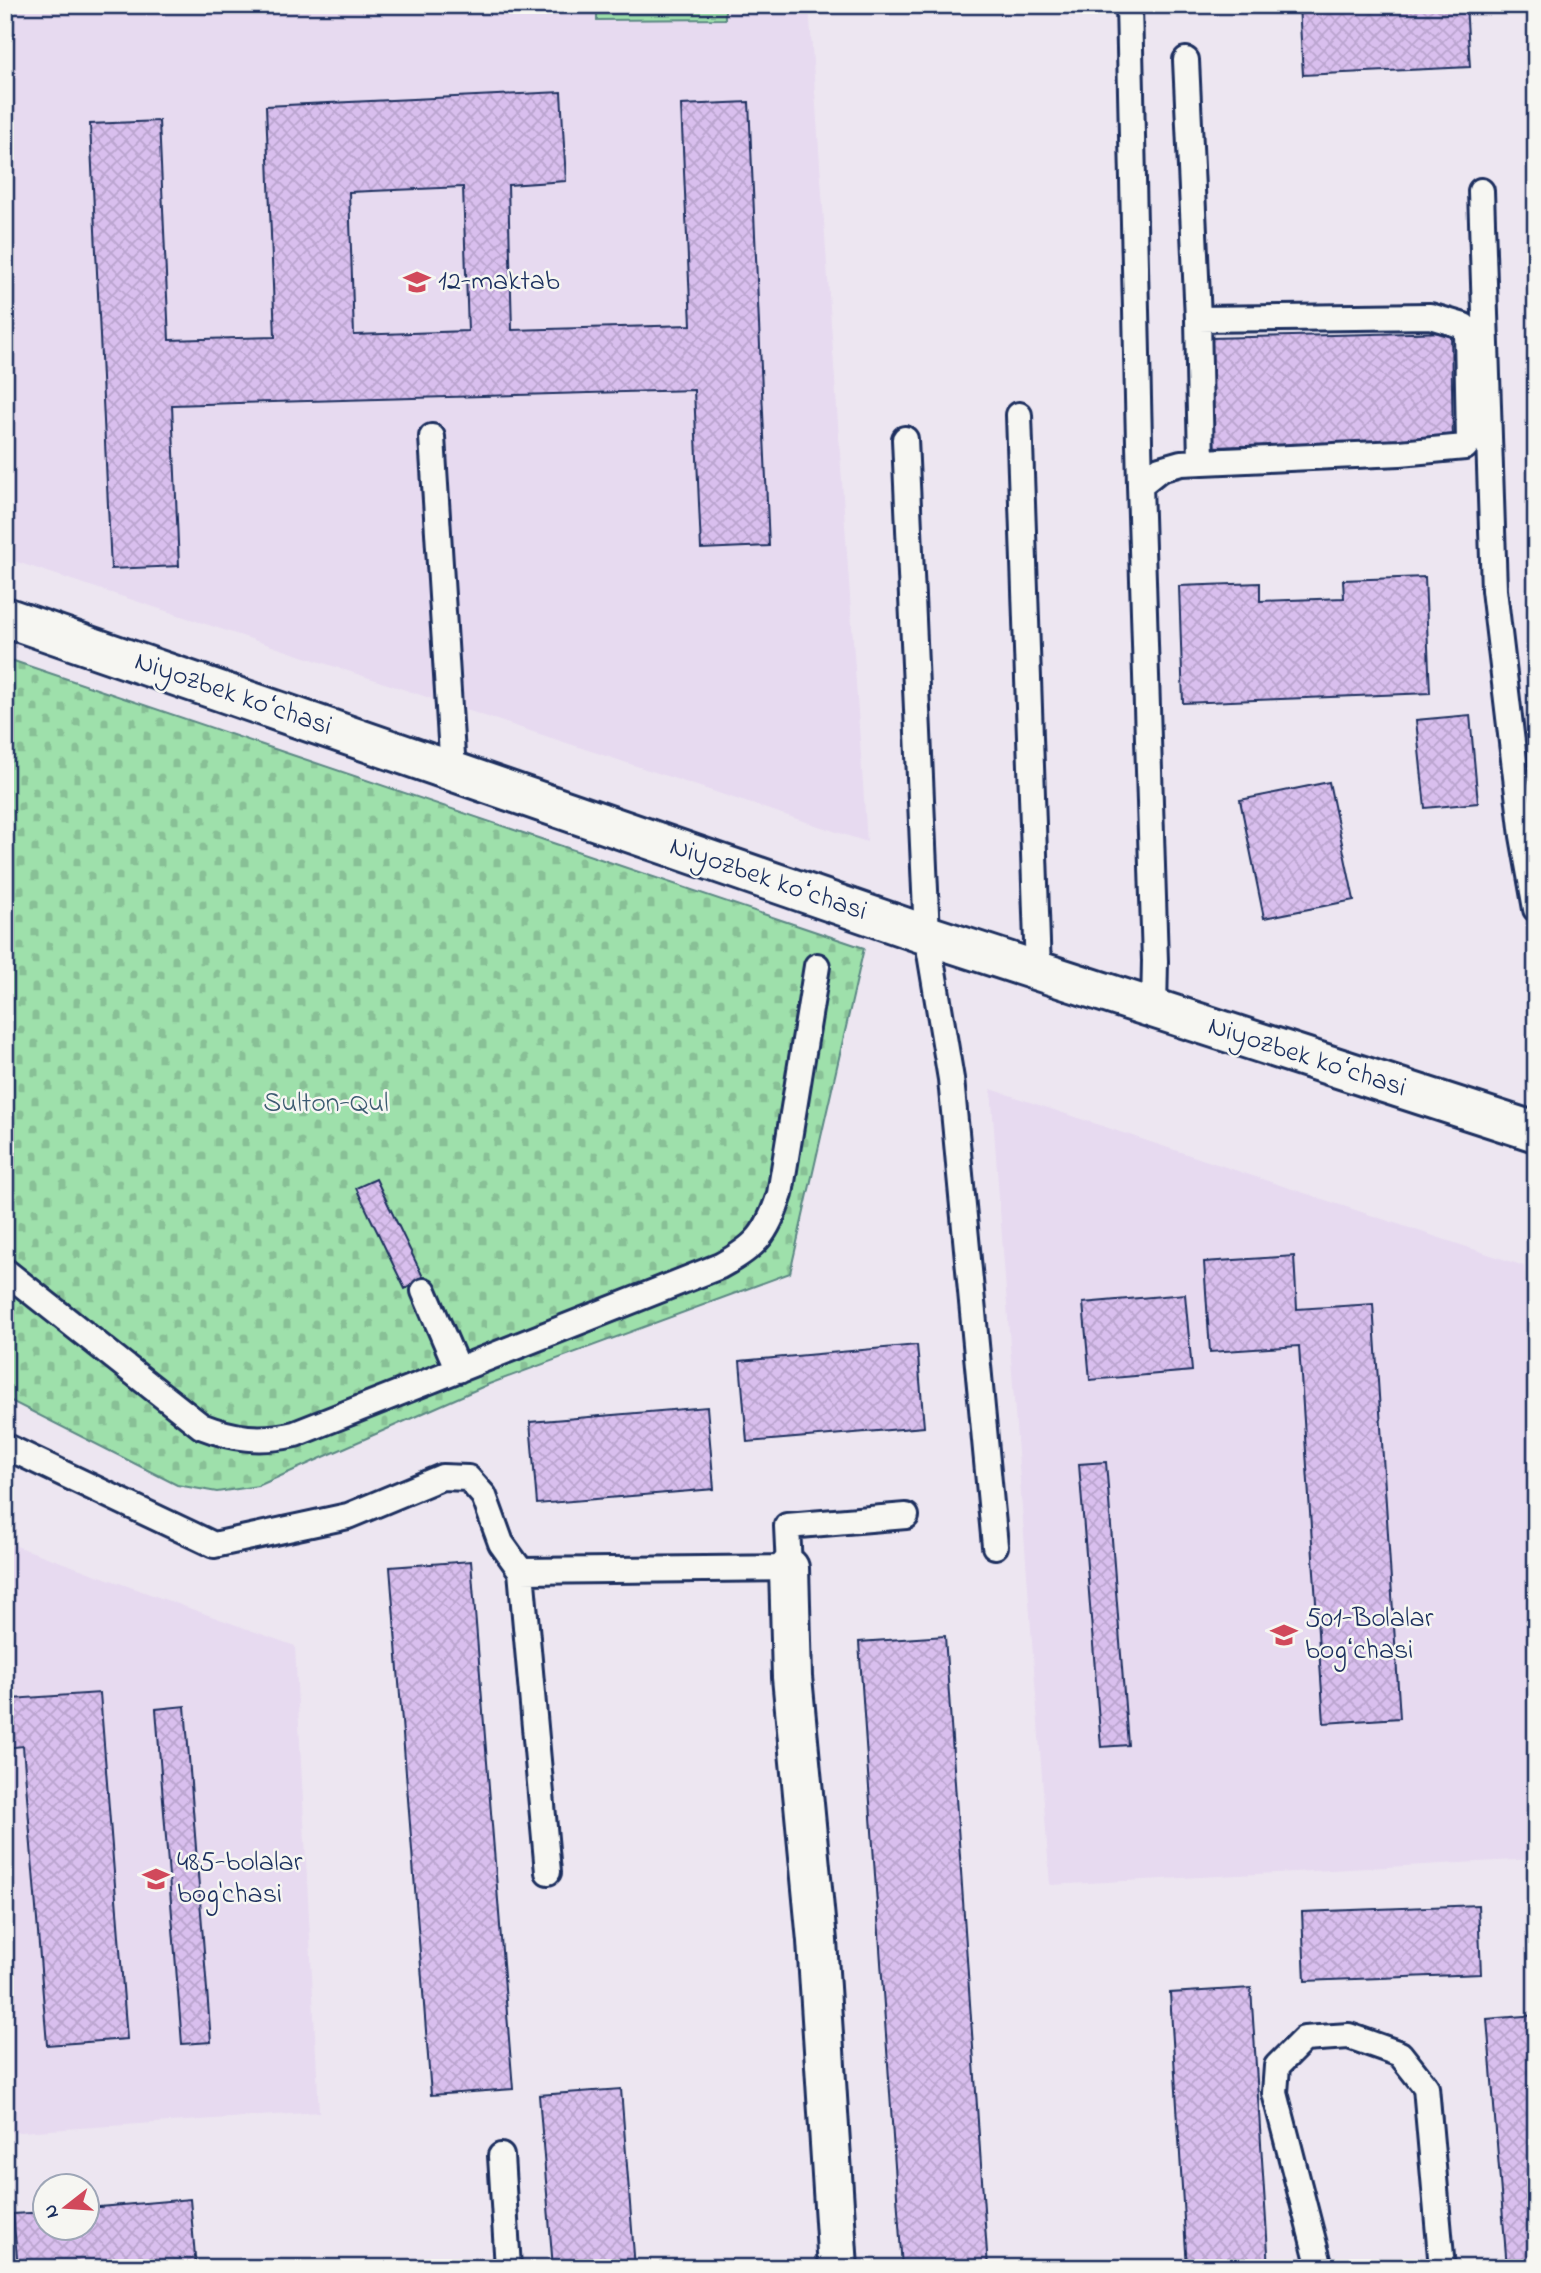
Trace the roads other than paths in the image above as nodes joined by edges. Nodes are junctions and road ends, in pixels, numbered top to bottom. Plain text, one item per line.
1 (1129, 5) edge
2 (1186, 60) dead end
3 (1481, 191) dead end
4 (1198, 319) junction
5 (1019, 415) dead end
6 (432, 437) dead end
7 (905, 439) dead end
8 (1200, 462) junction
9 (1140, 485) junction
10 (5, 617) edge
11 (453, 771) junction
12 (1536, 909) edge
13 (927, 935) junction
14 (817, 966) dead end
15 (1038, 971) junction
16 (1154, 1009) junction
17 (1536, 1132) edge
18 (5, 1271) edge
19 (424, 1291) dead end
20 (458, 1370) junction
21 (5, 1447) edge
22 (906, 1516) dead end
23 (995, 1546) dead end
24 (789, 1568) junction
25 (521, 1571) junction
26 (548, 1872) dead end
27 (501, 2156) dead end
28 (508, 2268) edge
29 (838, 2268) edge
30 (1320, 2268) edge
31 (1442, 2268) edge

1 - 9 lane
2 - 4 lane
3 - 12 lane
4 - 8 lane
4 - 8 lane
5 - 15 lane
6 - 11 lane
7 - 13 lane
8 - 9 lane
9 - 16 lane
10 - 11 street, Niyozbek koʻchasi
11 - 13 street, Niyozbek koʻchasi
13 - 15 street, Niyozbek koʻchasi
13 - 23 lane
14 - 20 lane
15 - 16 street, Niyozbek koʻchasi
16 - 17 street, Niyozbek koʻchasi
18 - 20 lane
19 - 20 lane
21 - 25 lane
22 - 24 lane
24 - 25 lane
24 - 29 street
25 - 26 lane
27 - 28 lane
30 - 31 lane

